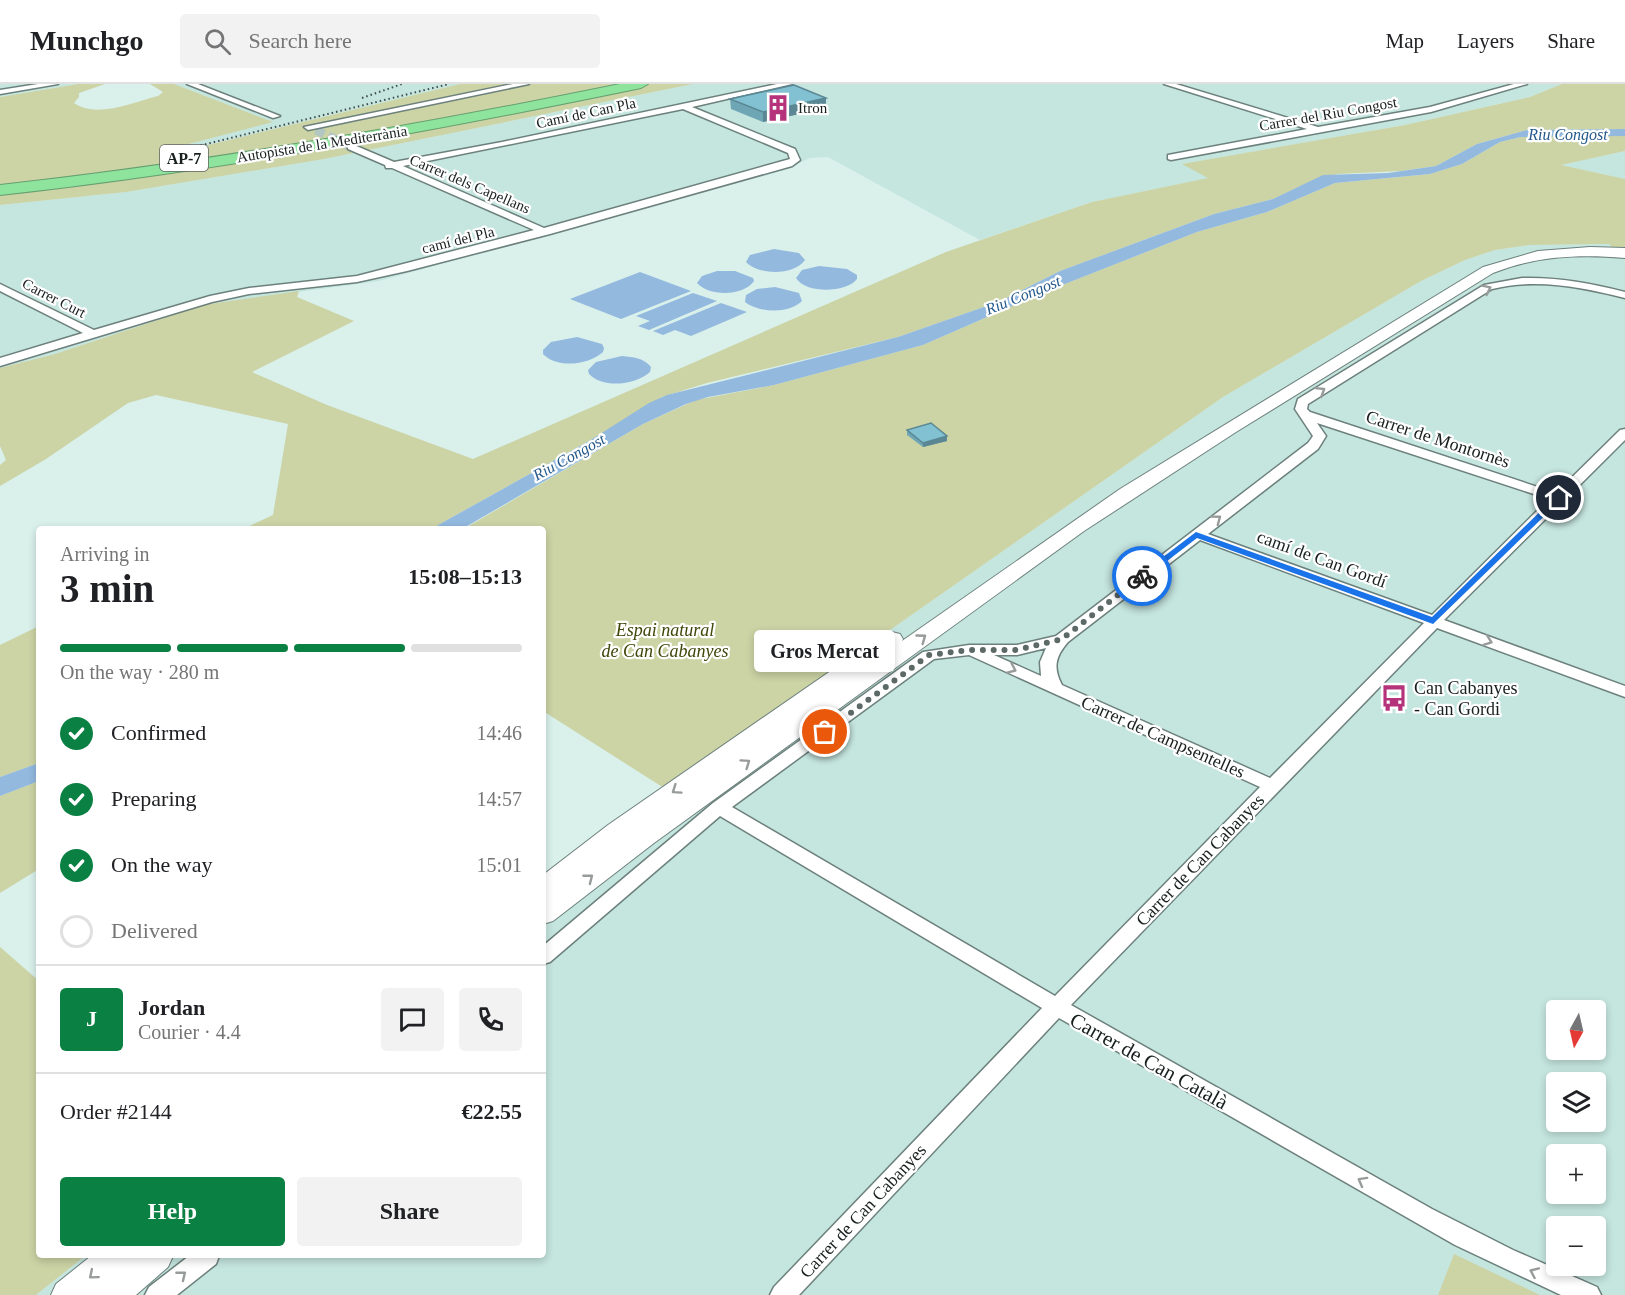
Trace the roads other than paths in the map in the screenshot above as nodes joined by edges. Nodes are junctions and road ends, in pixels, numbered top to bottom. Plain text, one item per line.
1 (54, 84) edge
2 (191, 84) edge
3 (525, 84) edge
4 (593, 84) edge
5 (641, 84) edge
6 (788, 84) edge
7 (1168, 84) edge
8 (1523, 84) edge
9 (0, 92) edge
10 (683, 106) junction
11 (276, 116) dead end
12 (366, 128) junction
13 (312, 129) dead end
14 (1319, 130) junction
15 (351, 147) tunnel mouth
16 (1171, 157) dead end
17 (389, 166) junction
18 (0, 175) edge
19 (0, 180) edge
20 (0, 190) edge
21 (546, 232) junction
22 (1625, 247) edge
23 (1625, 254) edge
24 (0, 287) edge
25 (1625, 295) edge
26 (95, 335) junction
27 (0, 362) edge
28 (1306, 415) junction
29 (1625, 433) edge
30 (1559, 498) junction
31 (1196, 534) junction
32 (1433, 621) junction
33 (1062, 639) junction
34 (969, 650) junction
35 (1055, 688) junction
36 (1625, 692) edge
37 (1272, 785) junction
38 (719, 807) junction
39 (546, 888) edge
40 (546, 912) edge
41 (546, 954) edge
42 (1056, 1009) junction
43 (114, 1258) edge
44 (153, 1258) edge
45 (204, 1258) edge
46 (69, 1295) edge
47 (110, 1295) edge
48 (158, 1295) edge
49 (783, 1295) edge
50 (1588, 1295) edge

1 - 9 street
2 - 11 street
3 - 13 street
4 - 12 highway, Autopista de la Mediterrània / AP-7
5 - 20 highway, Autopista de la Mediterrània / AP-7
6 - 10 street, Camí de Can Pla
7 - 14 street
8 - 14 street, Carrer del Riu Congost
10 - 17 street, Camí de Can Pla
10 - 21 street, camí del Pla
12 - 18 highway
12 - 19 highway, Autopista de la Mediterrània / AP-7
14 - 16 street, Carrer del Riu Congost
15 - 17 street, Carrer dels Capellans
17 - 21 street, Carrer dels Capellans
21 - 26 street, camí del Pla
22 -> 39 street
40 -> 23 street
24 - 26 street, Carrer Curt
28 -> 25 street
26 - 27 street, camí del Pla
28 - 30 street, Carrer de Montornès
31 -> 28 street
29 - 30 street, Carrer de Can Cabanyes
30 - 32 street, Carrer de Can Cabanyes
31 - 32 street, camí de Can Gordí
31 - 33 street
32 -> 36 street, camí de Can Gordí
32 - 37 street, Carrer de Can Cabanyes
33 - 34 street
33 - 35 street
34 -> 35 street, Carrer de Campsentelles
34 - 38 street
35 - 37 street, Carrer de Campsentelles
37 - 42 street, Carrer de Can Cabanyes
38 - 41 street
38 - 42 street, Carrer de Can Català
42 - 49 street, Carrer de Can Cabanyes
50 -> 42 street, Carrer de Can Català
43 -> 46 street
44 - 47 street
48 -> 45 street

